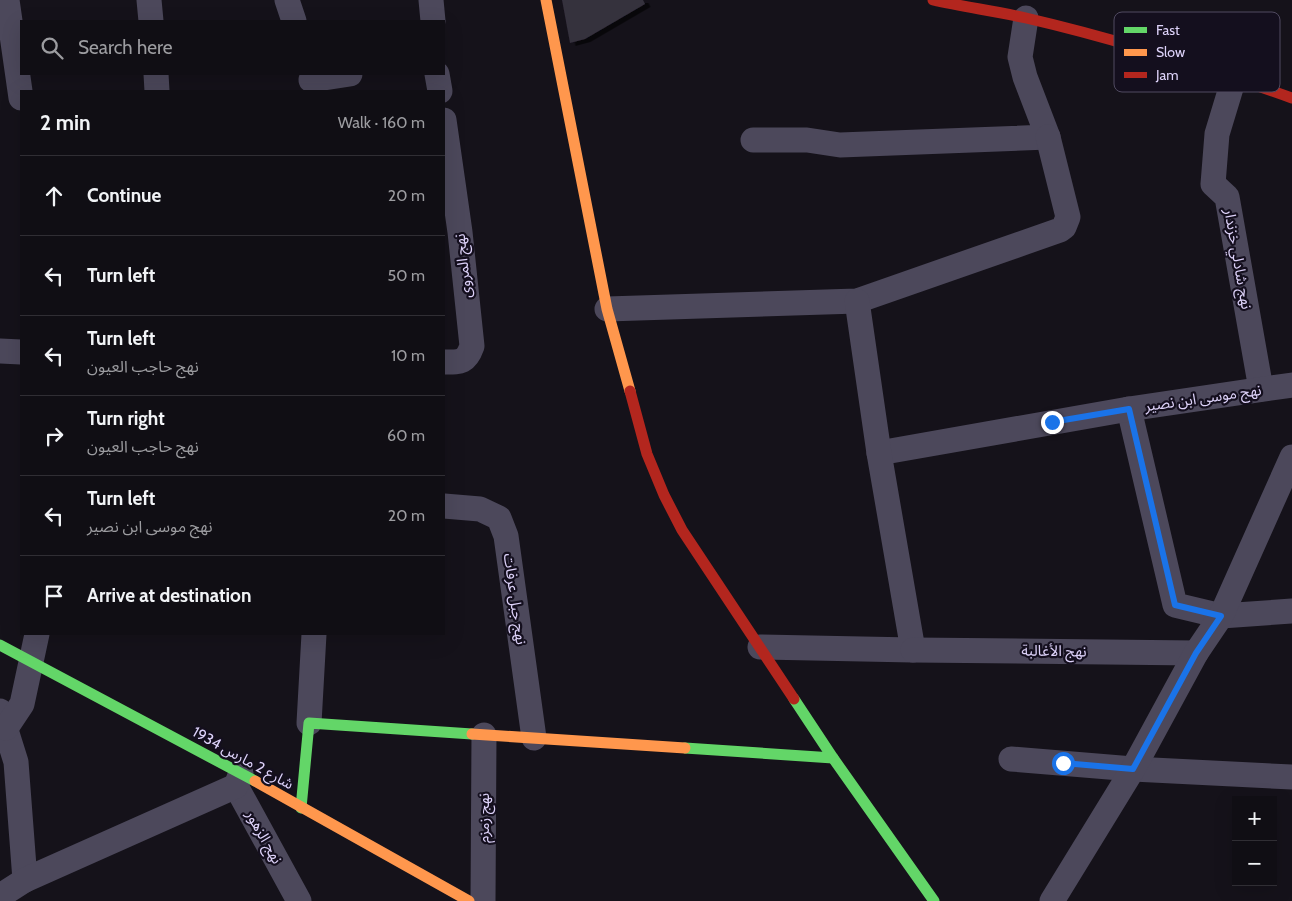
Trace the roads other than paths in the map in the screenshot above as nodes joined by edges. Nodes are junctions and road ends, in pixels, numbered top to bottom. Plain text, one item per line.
1 (8, 0) edge
2 (149, 0) edge
3 (287, 0) edge
4 (431, 0) edge
5 (546, 0) edge
6 (933, 0) edge
7 (1026, 18) junction
8 (151, 20) edge
9 (294, 20) edge
10 (433, 20) edge
11 (1114, 41) edge
12 (156, 75) edge
13 (345, 75) edge
14 (437, 75) edge
15 (311, 82) edge
16 (20, 90) edge
17 (157, 90) edge
18 (440, 90) edge
19 (1230, 92) edge
20 (1275, 92) edge
21 (1292, 98) edge
22 (445, 127) edge
23 (1048, 137) junction
24 (753, 140) dead end
25 (857, 301) junction
26 (607, 309) junction
27 (0, 351) edge
28 (20, 352) edge
29 (445, 362) edge
30 (1292, 385) edge
31 (1261, 389) junction
32 (1129, 409) junction
33 (879, 453) junction
34 (1292, 457) edge
35 (445, 506) edge
36 (1292, 611) edge
37 (1221, 616) junction
38 (37, 635) edge
39 (314, 635) edge
40 (0, 645) edge
41 (760, 647) junction
42 (913, 650) junction
43 (1196, 653) junction
44 (30, 662) junction
45 (3, 719) edge
46 (308, 723) junction
47 (484, 735) junction
48 (534, 738) junction
49 (833, 758) junction
50 (1011, 759) dead end
51 (8, 765) edge
52 (1133, 769) junction
53 (1292, 776) edge
54 (238, 779) junction
55 (301, 808) junction
56 (25, 880) junction
57 (0, 896) edge
58 (299, 901) edge
59 (469, 901) edge
60 (483, 901) edge
61 (934, 901) edge
62 (1052, 901) edge

1 - 16 street
2 - 8 street
3 - 9 street
4 - 10 street
5 - 26 main road
6 - 7 main road
7 - 11 main road
7 - 23 street
12 - 17 street
13 - 15 street
14 - 18 street
19 - 31 street, نهج شادلي خزندار
20 - 21 main road
22 - 29 street, نهج المروى
23 - 24 street
23 - 25 street
25 - 26 street
25 - 33 street
26 - 41 main road
27 - 28 street
30 - 31 street, نهج موسى ابن نصير
31 - 32 street, نهج موسى ابن نصير
32 - 33 street, نهج موسى ابن نصير
32 - 37 street
33 - 42 street
34 - 37 street
35 - 48 street, نهج جبل عرفات
36 - 37 street
37 - 43 street
38 - 44 street
39 - 46 street
40 - 44 main road, شارع 2 مارس 1934
41 - 42 street, نهج الأغالبة
41 - 49 main road
42 - 43 street, نهج الأغالبة
43 - 52 street
44 - 45 street
44 - 54 main road, شارع 2 مارس 1934
45 - 51 street
46 - 47 main road
46 - 55 main road
47 - 48 main road
47 - 60 street, نهج زمزم
48 - 49 main road
49 - 61 main road
50 - 52 street
51 - 56 street
52 - 53 street
52 - 62 street
54 - 55 main road, شارع 2 مارس 1934
54 - 56 street
54 - 58 street, نهج الزهور
55 - 59 main road, شارع 2 مارس 1934
56 - 57 street

